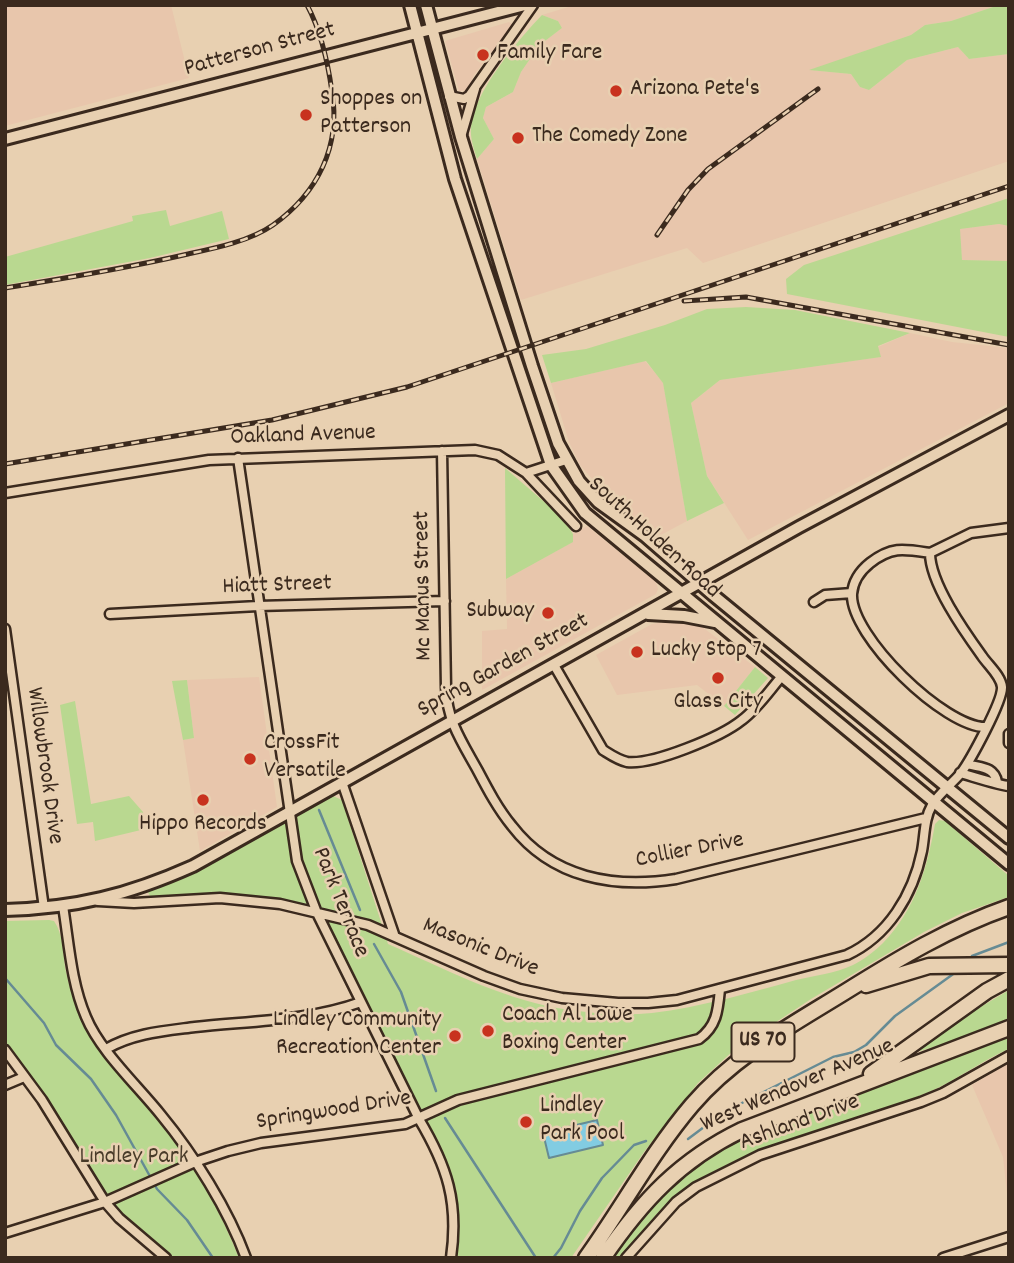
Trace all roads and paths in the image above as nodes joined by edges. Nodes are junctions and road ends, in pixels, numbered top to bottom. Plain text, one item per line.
1 (411, 5) edge
2 (426, 5) edge
3 (525, 5) edge
4 (533, 5) edge
5 (432, 29) junction
6 (418, 32) junction
7 (475, 89) junction
8 (449, 96) junction
9 (461, 136) junction
10 (5, 139) edge
11 (1009, 415) edge
12 (442, 451) junction
13 (238, 458) junction
14 (566, 460) junction
15 (551, 465) junction
16 (526, 473) junction
17 (5, 493) edge
18 (576, 526) dead end
19 (1009, 528) edge
20 (930, 553) junction
21 (700, 584) junction
22 (852, 593) junction
23 (684, 594) junction
24 (446, 601) junction
25 (814, 602) dead end
26 (258, 606) junction
27 (110, 614) dead end
28 (645, 614) junction
29 (716, 622) junction
30 (5, 629) edge
31 (554, 665) junction
32 (782, 676) junction
33 (450, 721) junction
34 (986, 727) junction
35 (1009, 734) edge
36 (1009, 743) edge
37 (967, 764) junction
38 (960, 773) junction
39 (989, 775) junction
40 (342, 782) junction
41 (1009, 786) edge
42 (947, 788) junction
43 (934, 802) junction
44 (289, 812) junction
45 (926, 818) junction
46 (1009, 838) edge
47 (1009, 864) edge
48 (98, 901) junction
49 (63, 906) junction
50 (1009, 907) edge
51 (44, 908) junction
52 (5, 910) edge
53 (317, 913) junction
54 (394, 934) junction
55 (1009, 965) edge
56 (1009, 979) edge
57 (720, 989) junction
58 (846, 992) junction
59 (361, 1002) junction
60 (1009, 1028) edge
61 (106, 1049) junction
62 (5, 1050) edge
63 (1009, 1056) edge
64 (24, 1077) junction
65 (5, 1085) edge
66 (850, 1088) junction
67 (419, 1119) junction
68 (195, 1162) junction
69 (105, 1202) junction
70 (5, 1233) edge
71 (1009, 1237) edge
72 (166, 1258) edge
73 (246, 1258) edge
74 (451, 1258) edge
75 (586, 1258) edge
76 (603, 1258) edge
77 (626, 1258) edge
78 (943, 1258) edge

1 - 6 main road, South Holden Road
2 - 5 main road, South Holden Road
3 - 5 main road, Patterson Street
4 - 7 street
5 - 6 main road, Patterson Street
5 - 8 main road, South Holden Road
6 - 10 main road, Patterson Street
6 - 15 main road, South Holden Road
7 - 8 street
7 - 9 street
8 - 9 main road, South Holden Road
9 - 14 main road, South Holden Road
11 - 21 main road, Spring Garden Street
12 - 13 street, Oakland Avenue
12 - 16 street, Oakland Avenue
12 - 24 street, Mc Manus Street
13 - 17 street, Oakland Avenue
13 - 26 street, Park Terrace
14 - 15 street
14 - 21 main road, South Holden Road
15 - 16 street
15 - 23 main road, South Holden Road
16 - 18 street, Oakland Avenue
19 - 20 street
20 - 22 street
20 - 34 street, Masonic Drive
21 - 23 main road, Spring Garden Street
21 - 42 main road, South Holden Road
22 - 25 street
22 - 34 street
23 - 28 main road, Spring Garden Street
23 - 29 main road, South Holden Road
24 - 26 street, Hiatt Street
24 - 33 street, Mc Manus Street
26 - 27 street, Hiatt Street
26 - 44 street, Park Terrace
28 - 29 main road
28 - 31 main road, Spring Garden Street
29 - 32 main road, South Holden Road
30 - 51 street, Willowbrook Drive
31 - 32 street
31 - 33 main road, Spring Garden Street
32 - 43 main road, South Holden Road
33 - 40 main road, Spring Garden Street
33 - 45 street, Collier Drive
34 - 37 street, Masonic Drive
35 - 36 street
37 - 38 street, Masonic Drive
37 - 39 street
38 - 39 street
38 - 42 street, Masonic Drive
39 - 41 street
40 - 44 main road, Spring Garden Street
40 - 54 street
42 - 43 street, Masonic Drive
42 - 46 main road, South Holden Road
43 - 45 street, Masonic Drive
43 - 47 main road, South Holden Road
44 - 48 main road, Spring Garden Street
44 - 53 street, Park Terrace
45 - 57 street, Masonic Drive
48 - 49 main road, Spring Garden Street
48 - 53 street, Masonic Drive
49 - 51 main road, Spring Garden Street
49 - 61 street
50 - 58 highway, West Wendover Avenue / US 70
51 - 52 main road, Spring Garden Street
53 - 54 street, Masonic Drive
53 - 59 street, Park Terrace
54 - 57 street, Masonic Drive
55 - 58 highway
56 - 66 highway
57 - 67 street, Springwood Drive
58 - 75 highway, West Wendover Avenue / US 70
59 - 61 street
59 - 67 street, Park Terrace
60 - 66 highway, West Wendover Avenue
61 - 68 street
62 - 64 street
63 - 77 street, Ashland Drive
64 - 65 street
64 - 69 street
66 - 76 highway, West Wendover Avenue
67 - 68 street, Springwood Drive
67 - 74 street, Park Terrace
68 - 69 street, Springwood Drive
68 - 73 street
69 - 70 street, Springwood Drive
69 - 72 street
71 - 78 street

